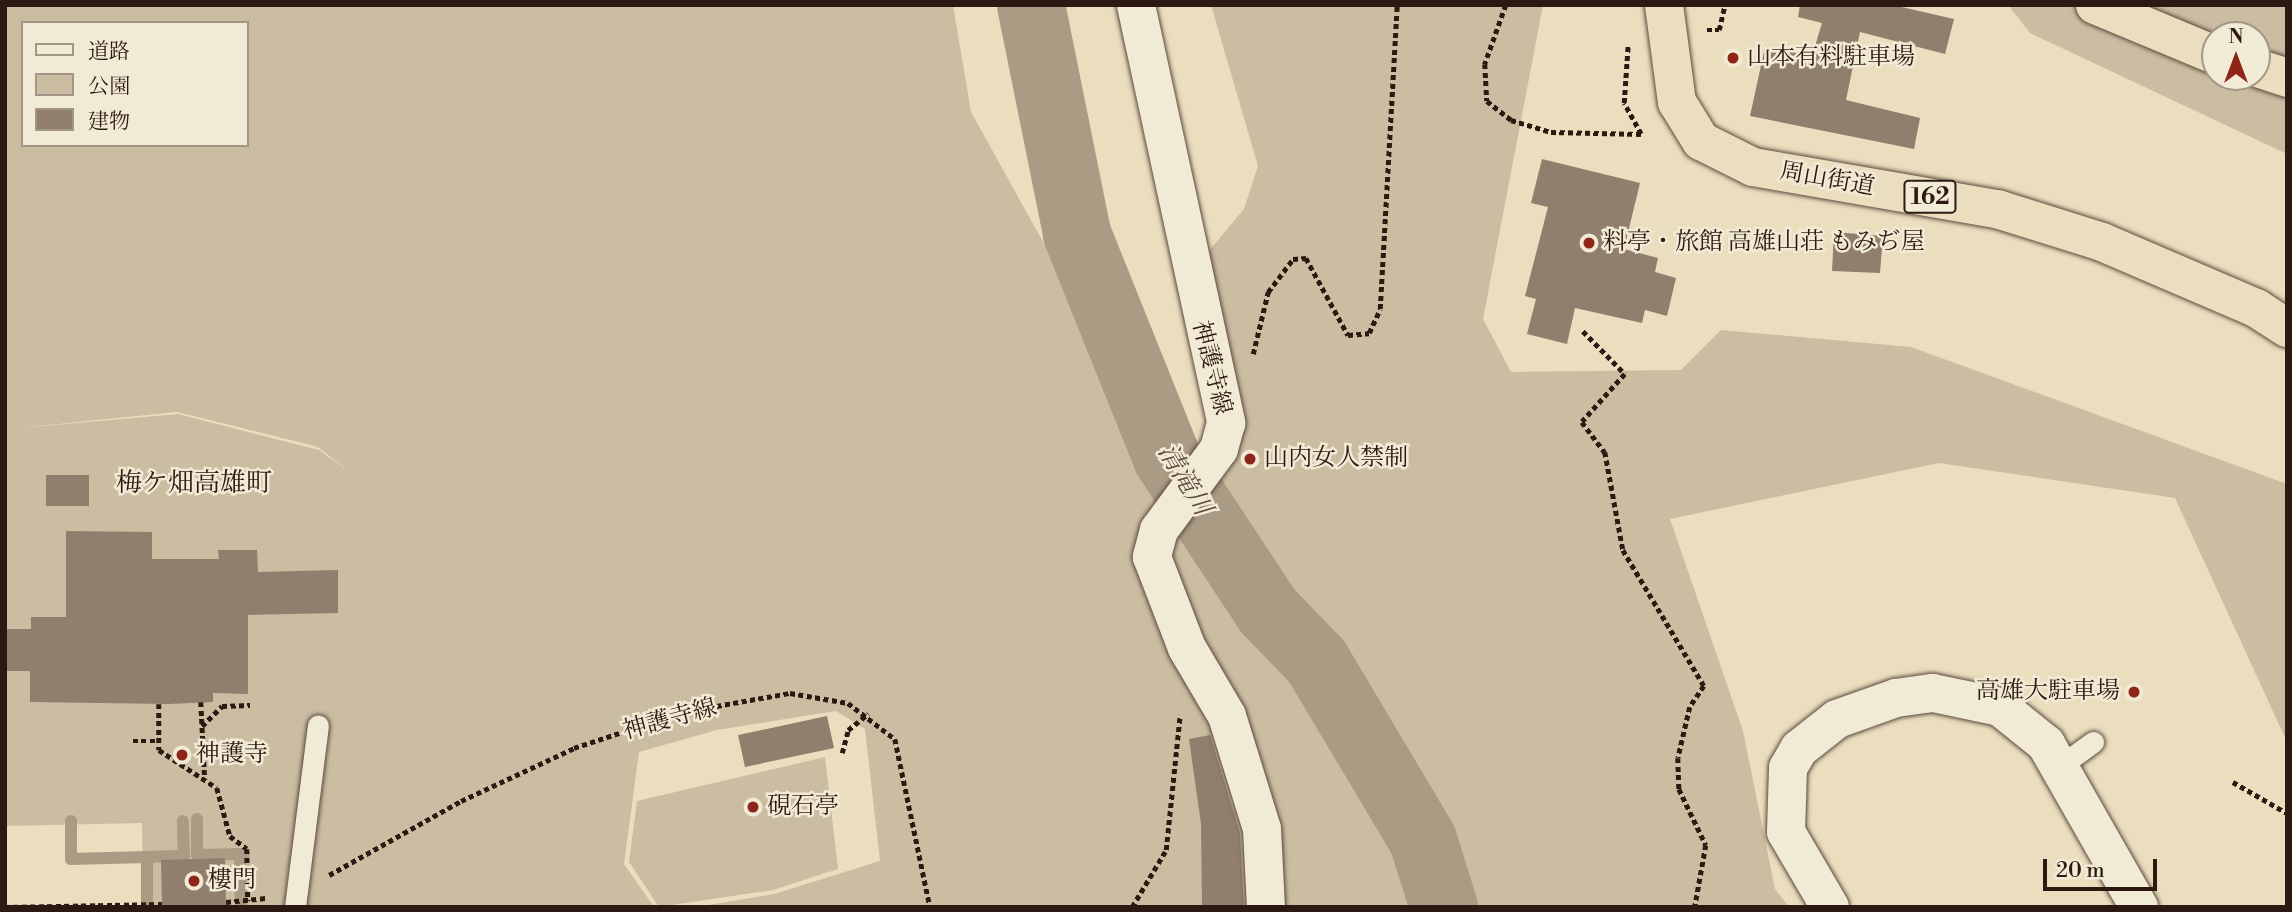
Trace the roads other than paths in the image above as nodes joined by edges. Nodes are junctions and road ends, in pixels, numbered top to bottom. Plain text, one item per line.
1 (1136, 5) edge
2 (1664, 5) edge
3 (2095, 5) edge
4 (2201, 49) edge
5 (2287, 328) edge
6 (318, 724) dead end
7 (2093, 742) dead end
8 (2060, 766) junction
9 (296, 900) edge
10 (1266, 907) edge
11 (1830, 907) edge
12 (2139, 907) edge

1 - 10 street, 神護寺線
2 - 5 highway, 周山街道 / 162
3 - 4 highway
6 - 9 lane
7 - 8 lane
8 - 11 street
8 - 12 street

